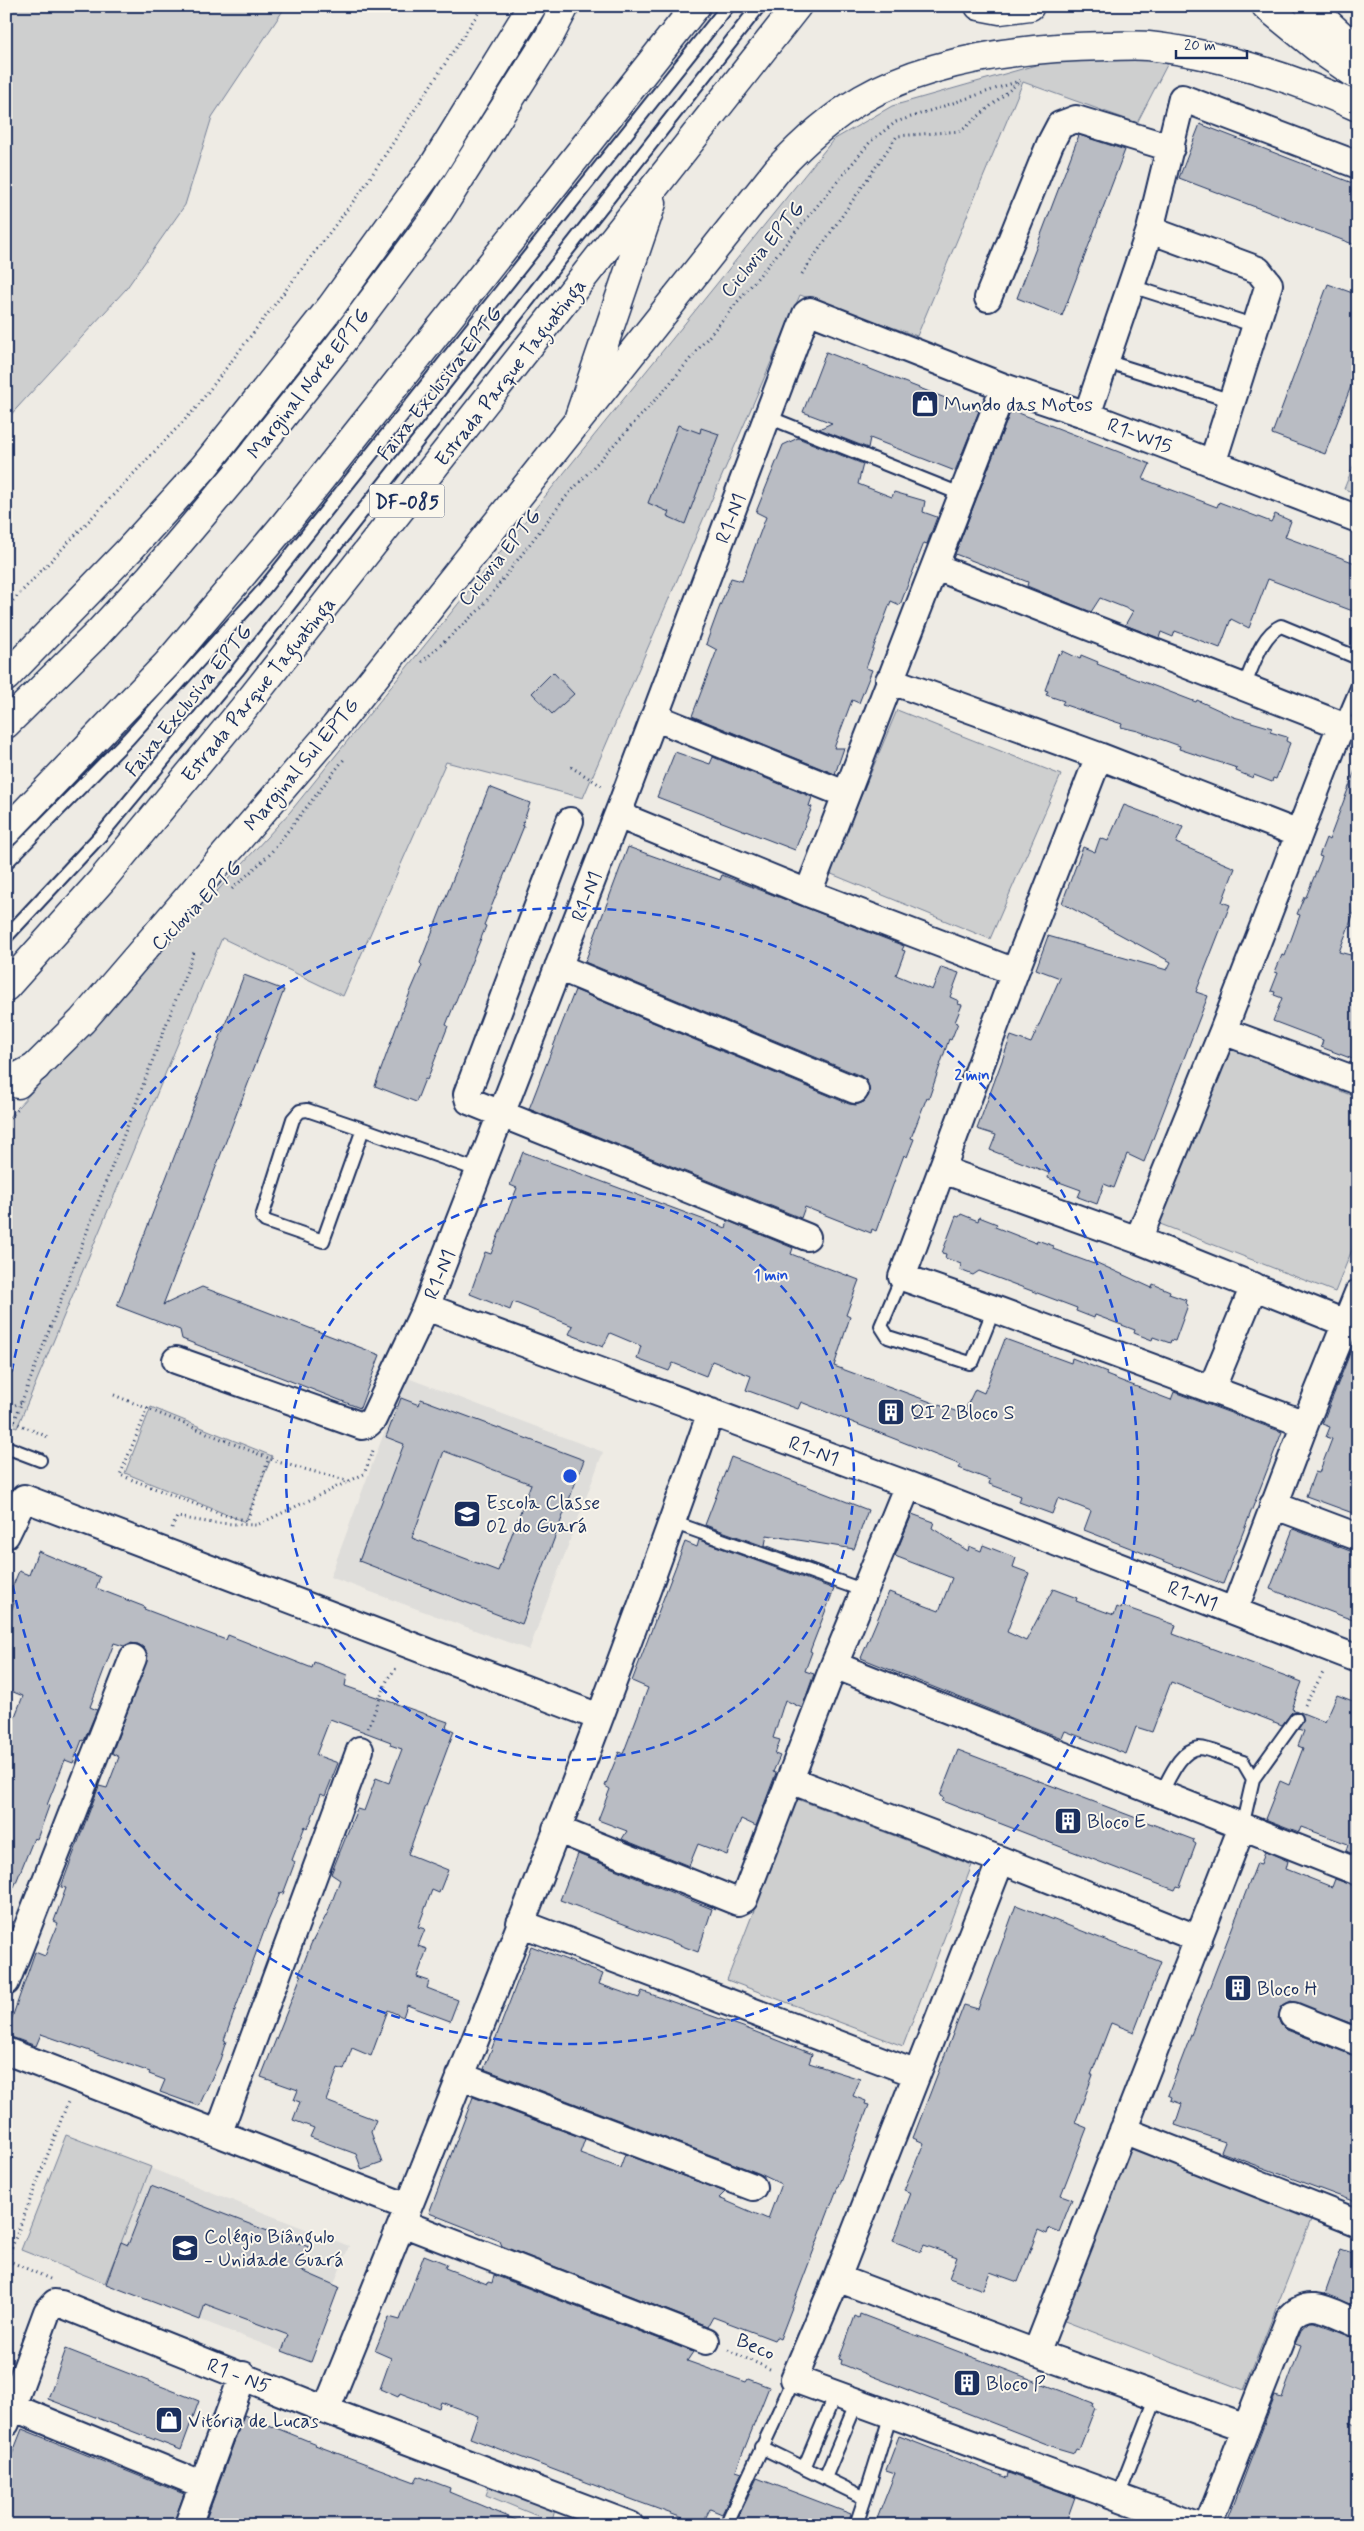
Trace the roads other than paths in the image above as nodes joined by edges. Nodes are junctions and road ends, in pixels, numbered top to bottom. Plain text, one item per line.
1 (532, 6) edge
2 (566, 6) edge
3 (696, 6) edge
4 (728, 6) edge
5 (759, 6) edge
6 (797, 6) edge
7 (979, 6) edge
8 (1030, 6) edge
9 (1266, 6) edge
10 (1309, 6) edge
11 (1358, 52) edge
12 (1358, 76) edge
13 (1358, 107) edge
14 (1171, 148) junction
15 (1358, 165) edge
16 (659, 182) junction
17 (1150, 230) junction
18 (1132, 286) junction
19 (988, 298) dead end
20 (810, 311) joint
21 (1256, 326) junction
22 (1105, 361) junction
23 (1004, 387) junction
24 (1232, 401) junction
25 (1087, 415) junction
26 (768, 416) junction
27 (579, 417) junction
28 (1212, 464) junction
29 (963, 495) junction
30 (1358, 519) edge
31 (936, 567) junction
32 (1358, 658) edge
33 (6, 676) edge
34 (890, 680) junction
35 (1358, 685) edge
36 (1244, 686) junction
37 (654, 717) junction
38 (6, 724) edge
39 (1341, 725) junction
40 (1099, 756) junction
41 (846, 794) junction
42 (620, 809) junction
43 (570, 821) dead end
44 (6, 832) edge
45 (1299, 834) junction
46 (6, 863) edge
47 (808, 893) junction
48 (6, 936) edge
49 (558, 967) junction
50 (1015, 972) junction
51 (6, 987) edge
52 (1223, 1030) junction
53 (36, 1067) junction
54 (1358, 1082) edge
55 (6, 1083) edge
56 (854, 1090) dead end
57 (13, 1102) edge
58 (502, 1115) junction
59 (364, 1129) junction
60 (943, 1170) junction
61 (480, 1171) junction
62 (807, 1236) dead end
63 (1138, 1240) junction
64 (902, 1277) junction
65 (1254, 1286) junction
66 (1358, 1293) edge
67 (426, 1307) junction
68 (994, 1309) junction
69 (1345, 1323) junction
70 (176, 1360) dead end
71 (1211, 1390) junction
72 (711, 1412) junction
73 (1305, 1424) junction
74 (6, 1447) edge
75 (40, 1460) dead end
76 (908, 1485) junction
77 (1274, 1505) junction
78 (672, 1522) junction
79 (8, 1529) edge
80 (1358, 1537) edge
81 (865, 1592) junction
82 (1234, 1612) junction
83 (133, 1658) dead end
84 (1358, 1659) edge
85 (834, 1665) junction
86 (599, 1717) junction
87 (1296, 1720) road end
88 (360, 1750) road end
89 (1253, 1779) junction
90 (790, 1780) junction
91 (1160, 1795) junction
92 (1242, 1827) junction
93 (556, 1829) junction
94 (1001, 1860) junction
95 (1358, 1872) edge
96 (520, 1923) junction
97 (1199, 1939) junction
98 (6, 1982) edge
99 (1293, 2016) dead end
100 (1358, 2042) edge
101 (6, 2051) edge
102 (917, 2074) junction
103 (460, 2076) junction
104 (1123, 2130) junction
105 (219, 2132) junction
106 (753, 2188) dead end
107 (405, 2215) junction
108 (1358, 2224) edge
109 (837, 2278) junction
110 (1358, 2323) edge
111 (706, 2341) road end
112 (1036, 2353) junction
113 (243, 2375) junction
114 (794, 2379) junction
115 (1157, 2396) junction
116 (846, 2398) junction
117 (326, 2410) junction
118 (891, 2414) junction
119 (9, 2415) edge
120 (1246, 2428) junction
121 (761, 2447) junction
122 (804, 2468) junction
123 (825, 2478) junction
124 (203, 2485) junction
125 (1118, 2496) junction
126 (865, 2498) junction
127 (188, 2525) edge
128 (630, 2525) edge
129 (726, 2525) edge
130 (856, 2525) edge
131 (1195, 2525) edge
132 (1208, 2525) edge

1 - 33 main road, Marginal Norte EPTG
2 - 38 main road, Marginal Norte EPTG
3 - 44 main road
4 - 46 lane, Faixa Exclusiva EPTG
5 - 48 lane, Faixa Exclusiva EPTG
6 - 16 main road, Estrada Parque Taguatinga / DF-085
7 - 8 main road
9 - 12 main road
10 - 11 main road
13 - 27 main road, Marginal Sul EPTG
14 - 15 street
14 - 17 street
14 - 19 street
16 - 27 main road
16 - 51 main road, Estrada Parque Taguatinga / DF-085
17 - 18 street
17 - 21 street
18 - 21 lane
18 - 22 street
20 - 23 street, R1-W15
20 - 26 street, R1-N1
21 - 24 street
22 - 24 lane
22 - 25 street
23 - 25 street, R1-W15
23 - 29 street
24 - 28 street
25 - 28 street, R1-W15
26 - 29 lane
26 - 37 street, R1-N1
27 - 53 main road, Marginal Sul EPTG
28 - 30 street, R1-W15
29 - 31 street
31 - 34 street
31 - 36 street
32 - 36 lane
34 - 40 street
34 - 41 street
35 - 39 lane
36 - 39 street
37 - 41 street
37 - 42 street, R1-N1
39 - 45 street
40 - 45 street
40 - 50 street
41 - 47 street
42 - 47 street
42 - 49 street, R1-N1
43 - 58 street
45 - 52 street
47 - 50 street
49 - 56 street
49 - 58 street, R1-N1
50 - 60 street
52 - 54 street
52 - 63 street
53 - 55 main road
53 - 57 main road, Marginal Sul EPTG
58 - 61 street, R1-N1
58 - 62 street
59 - 59 lane
59 - 61 lane
60 - 63 street
60 - 64 street
61 - 67 street, R1-N1
63 - 65 street
64 - 68 street
64 - 68 lane
65 - 69 street
65 - 71 street
66 - 69 street
67 - 70 street
67 - 72 street, R1-N1
68 - 71 street
69 - 73 street
71 - 73 street
72 - 76 street, R1-N1
72 - 78 street
73 - 77 street
74 - 75 lane
76 - 81 street
76 - 82 street, R1-N1
77 - 80 street
77 - 82 street
78 - 81 lane
78 - 86 street
79 - 86 street
81 - 85 street
82 - 84 street, R1-N1
83 - 98 street
85 - 90 street
85 - 91 street
86 - 93 street
87 - 89 lane
88 - 105 street
89 - 91 lane
89 - 92 lane
90 - 93 street
90 - 94 street
91 - 92 street
92 - 95 street
92 - 97 street
93 - 96 street
94 - 97 street
94 - 102 street
96 - 102 street
96 - 103 street
97 - 104 street
99 - 100 street
101 - 105 street
102 - 109 street
103 - 106 street
103 - 107 street
104 - 108 street
104 - 112 street
105 - 107 street
107 - 111 street
107 - 117 street
109 - 112 street
109 - 114 street
110 - 120 street
112 - 115 street
113 - 117 street, R1 - N5
113 - 119 street, R1 - N5
113 - 124 street
114 - 116 street
114 - 121 lane
115 - 120 street
115 - 125 lane
116 - 118 street
116 - 122 lane
116 - 123 lane
117 - 128 street, R1 - N5
118 - 125 street
118 - 126 lane
119 - 124 street
120 - 132 street
121 - 122 lane
121 - 129 lane
122 - 123 lane
123 - 126 lane
124 - 127 street
125 - 131 street
126 - 130 lane

